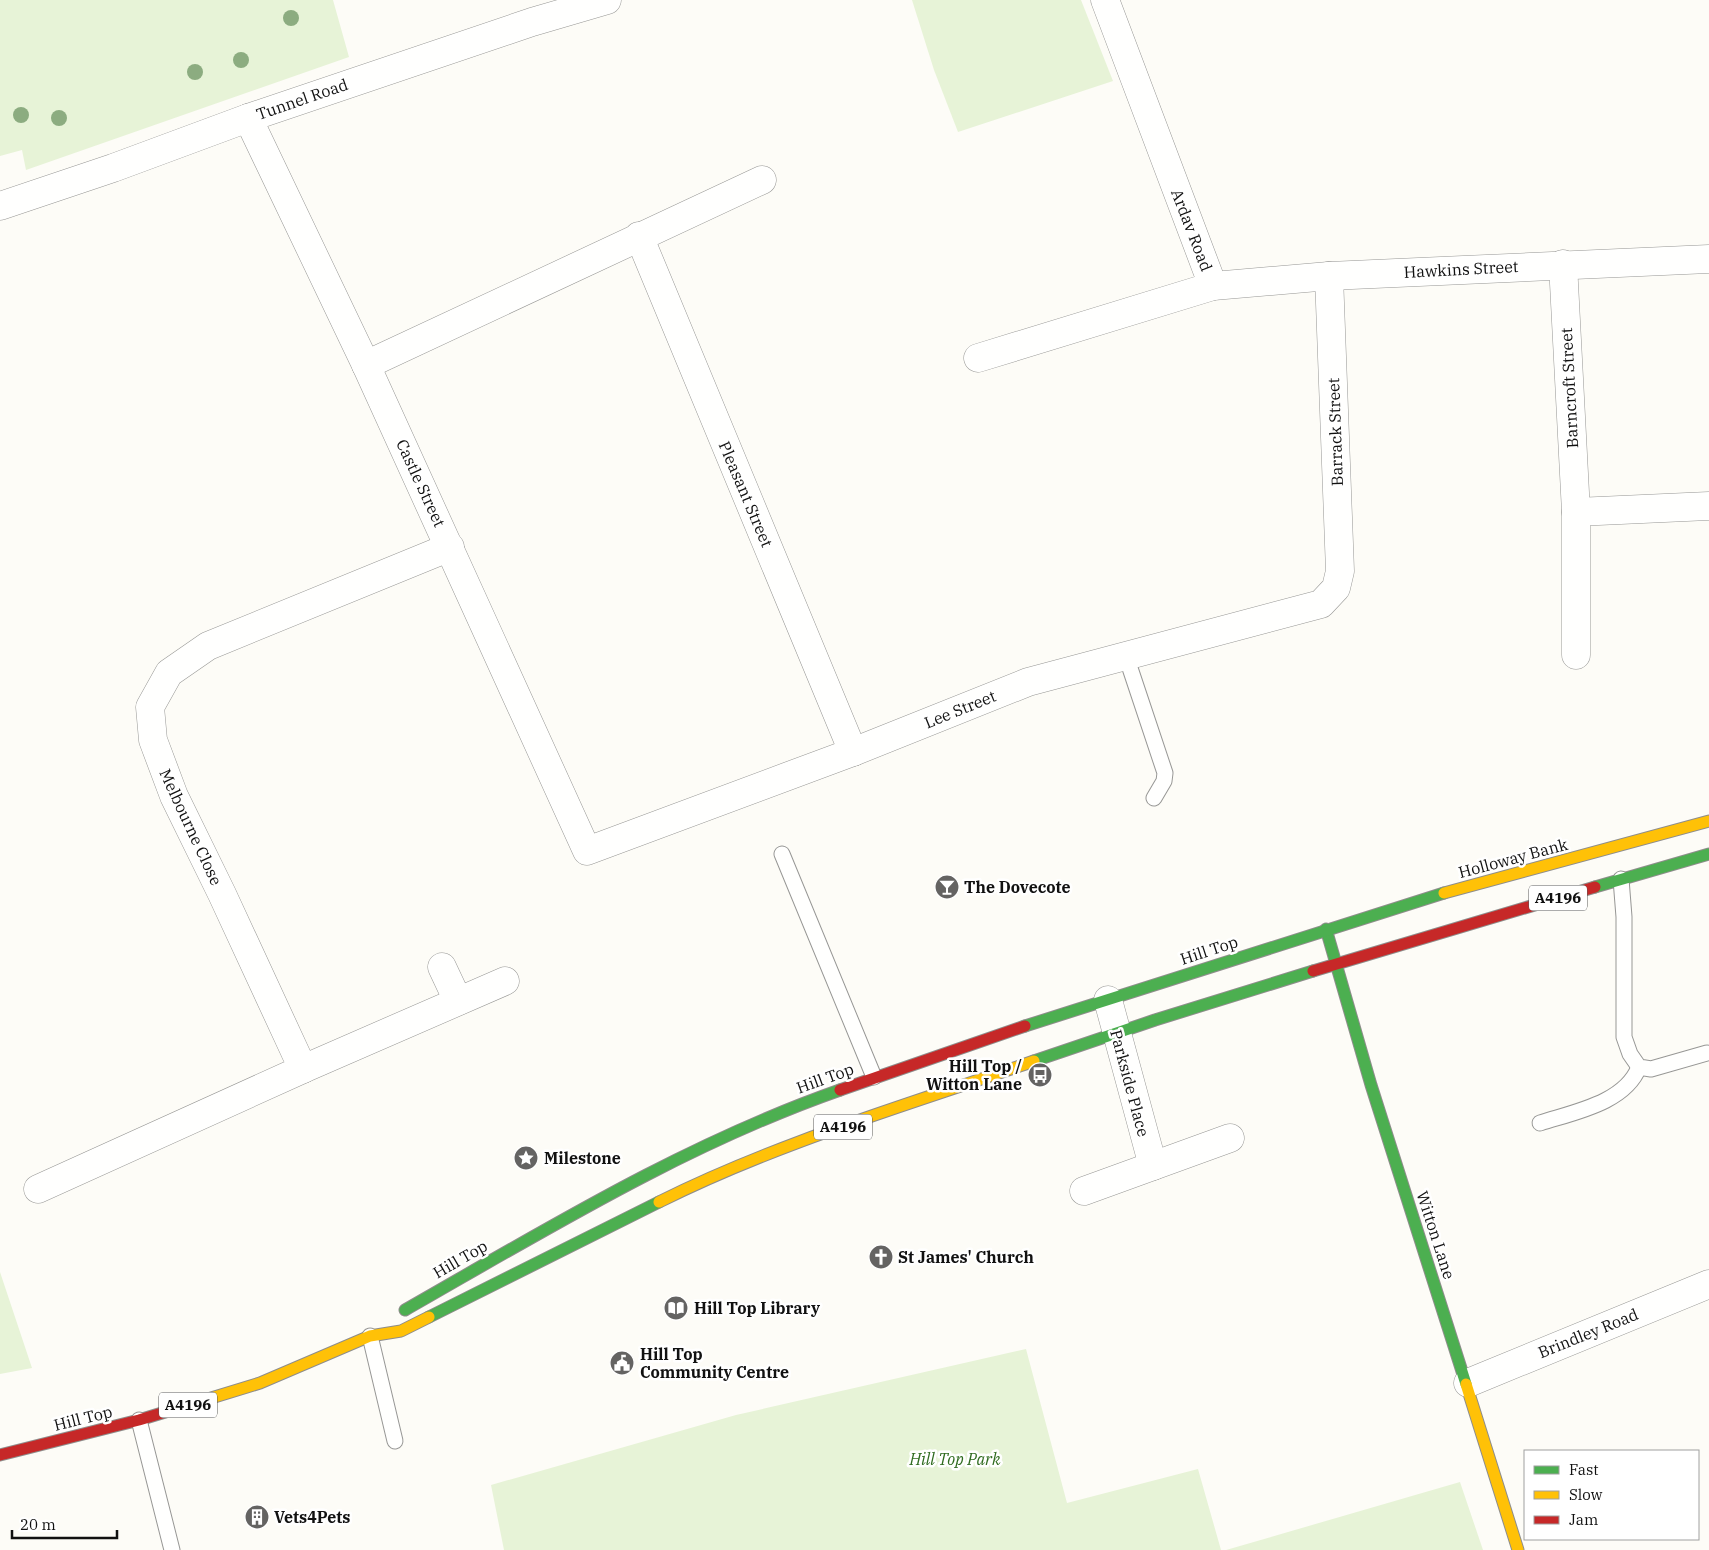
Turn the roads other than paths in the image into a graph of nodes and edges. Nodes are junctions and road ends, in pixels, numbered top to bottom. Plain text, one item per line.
1 (607, 0) edge
2 (1105, 0) edge
3 (248, 118) junction
4 (762, 180) dead end
5 (0, 206) edge
6 (639, 236) junction
7 (1709, 259) edge
8 (1563, 264) junction
9 (1329, 276) junction
10 (1214, 286) junction
11 (978, 358) dead end
12 (366, 364) junction
13 (1709, 506) edge
14 (1576, 512) junction
15 (450, 547) junction
16 (1336, 588) joint
17 (1576, 655) dead end
18 (1126, 656) junction
19 (853, 752) junction
20 (1154, 798) dead end
21 (1709, 821) edge
22 (587, 851) joint
23 (782, 854) dead end
24 (1709, 854) edge
25 (1621, 880) junction
26 (1326, 929) junction
27 (1336, 966) junction
28 (442, 967) dead end
29 (505, 981) dead end
30 (1108, 1000) junction
31 (458, 1001) junction
32 (1117, 1033) junction
33 (1707, 1053) dead end
34 (1639, 1067) junction
35 (303, 1069) junction
36 (874, 1077) junction
37 (1540, 1123) dead end
38 (1230, 1138) dead end
39 (1153, 1166) junction
40 (38, 1188) dead end
41 (1084, 1192) dead end
42 (1709, 1284) edge
43 (370, 1336) junction
44 (1468, 1383) junction
45 (139, 1420) junction
46 (395, 1441) dead end
47 (0, 1455) edge
48 (172, 1550) edge
49 (1518, 1550) edge

1 - 3 street, Tunnel Road
2 - 10 street, Ardav Road
3 - 5 street, Tunnel Road
3 - 12 street, Castle Street
4 - 6 street
6 - 12 street
6 - 19 street, Pleasant Street
7 - 8 street, Hawkins Street
8 - 9 street, Hawkins Street
8 - 14 street, Barncroft Street
9 - 10 street, Hawkins Street
9 - 16 street, Barrack Street
10 - 11 street, Ardav Road
12 - 15 street, Castle Street
13 - 14 street
14 - 17 street, Barncroft Street
15 - 22 street, Castle Street
15 - 35 street, Melbourne Close
16 - 18 street, Lee Street
18 - 19 street, Lee Street
18 - 20 lane
19 - 22 street, Lee Street
21 - 26 main road, Holloway Bank / A4196
23 - 36 lane
24 - 25 main road, A4196
25 - 27 main road, A4196
25 - 34 lane
26 - 27 main road, Witton Lane
26 - 30 main road, Hill Top / A4196
27 - 32 main road, Hill Top / A4196
27 - 44 main road, Witton Lane
28 - 31 street
29 - 31 street
30 - 32 street, Parkside Place
30 - 36 main road, Hill Top / A4196
31 - 35 street
32 - 39 street, Parkside Place
32 - 43 main road, Hill Top / A4196
33 - 34 lane
34 - 37 lane
35 - 40 street
36 - 43 main road, Hill Top / A4196
38 - 39 street
39 - 41 street
42 - 44 street, Brindley Road
43 - 45 main road, Hill Top / A4196
43 - 46 lane
44 - 49 main road, Witton Lane
45 - 47 main road, Hill Top / A4196
45 - 48 lane

